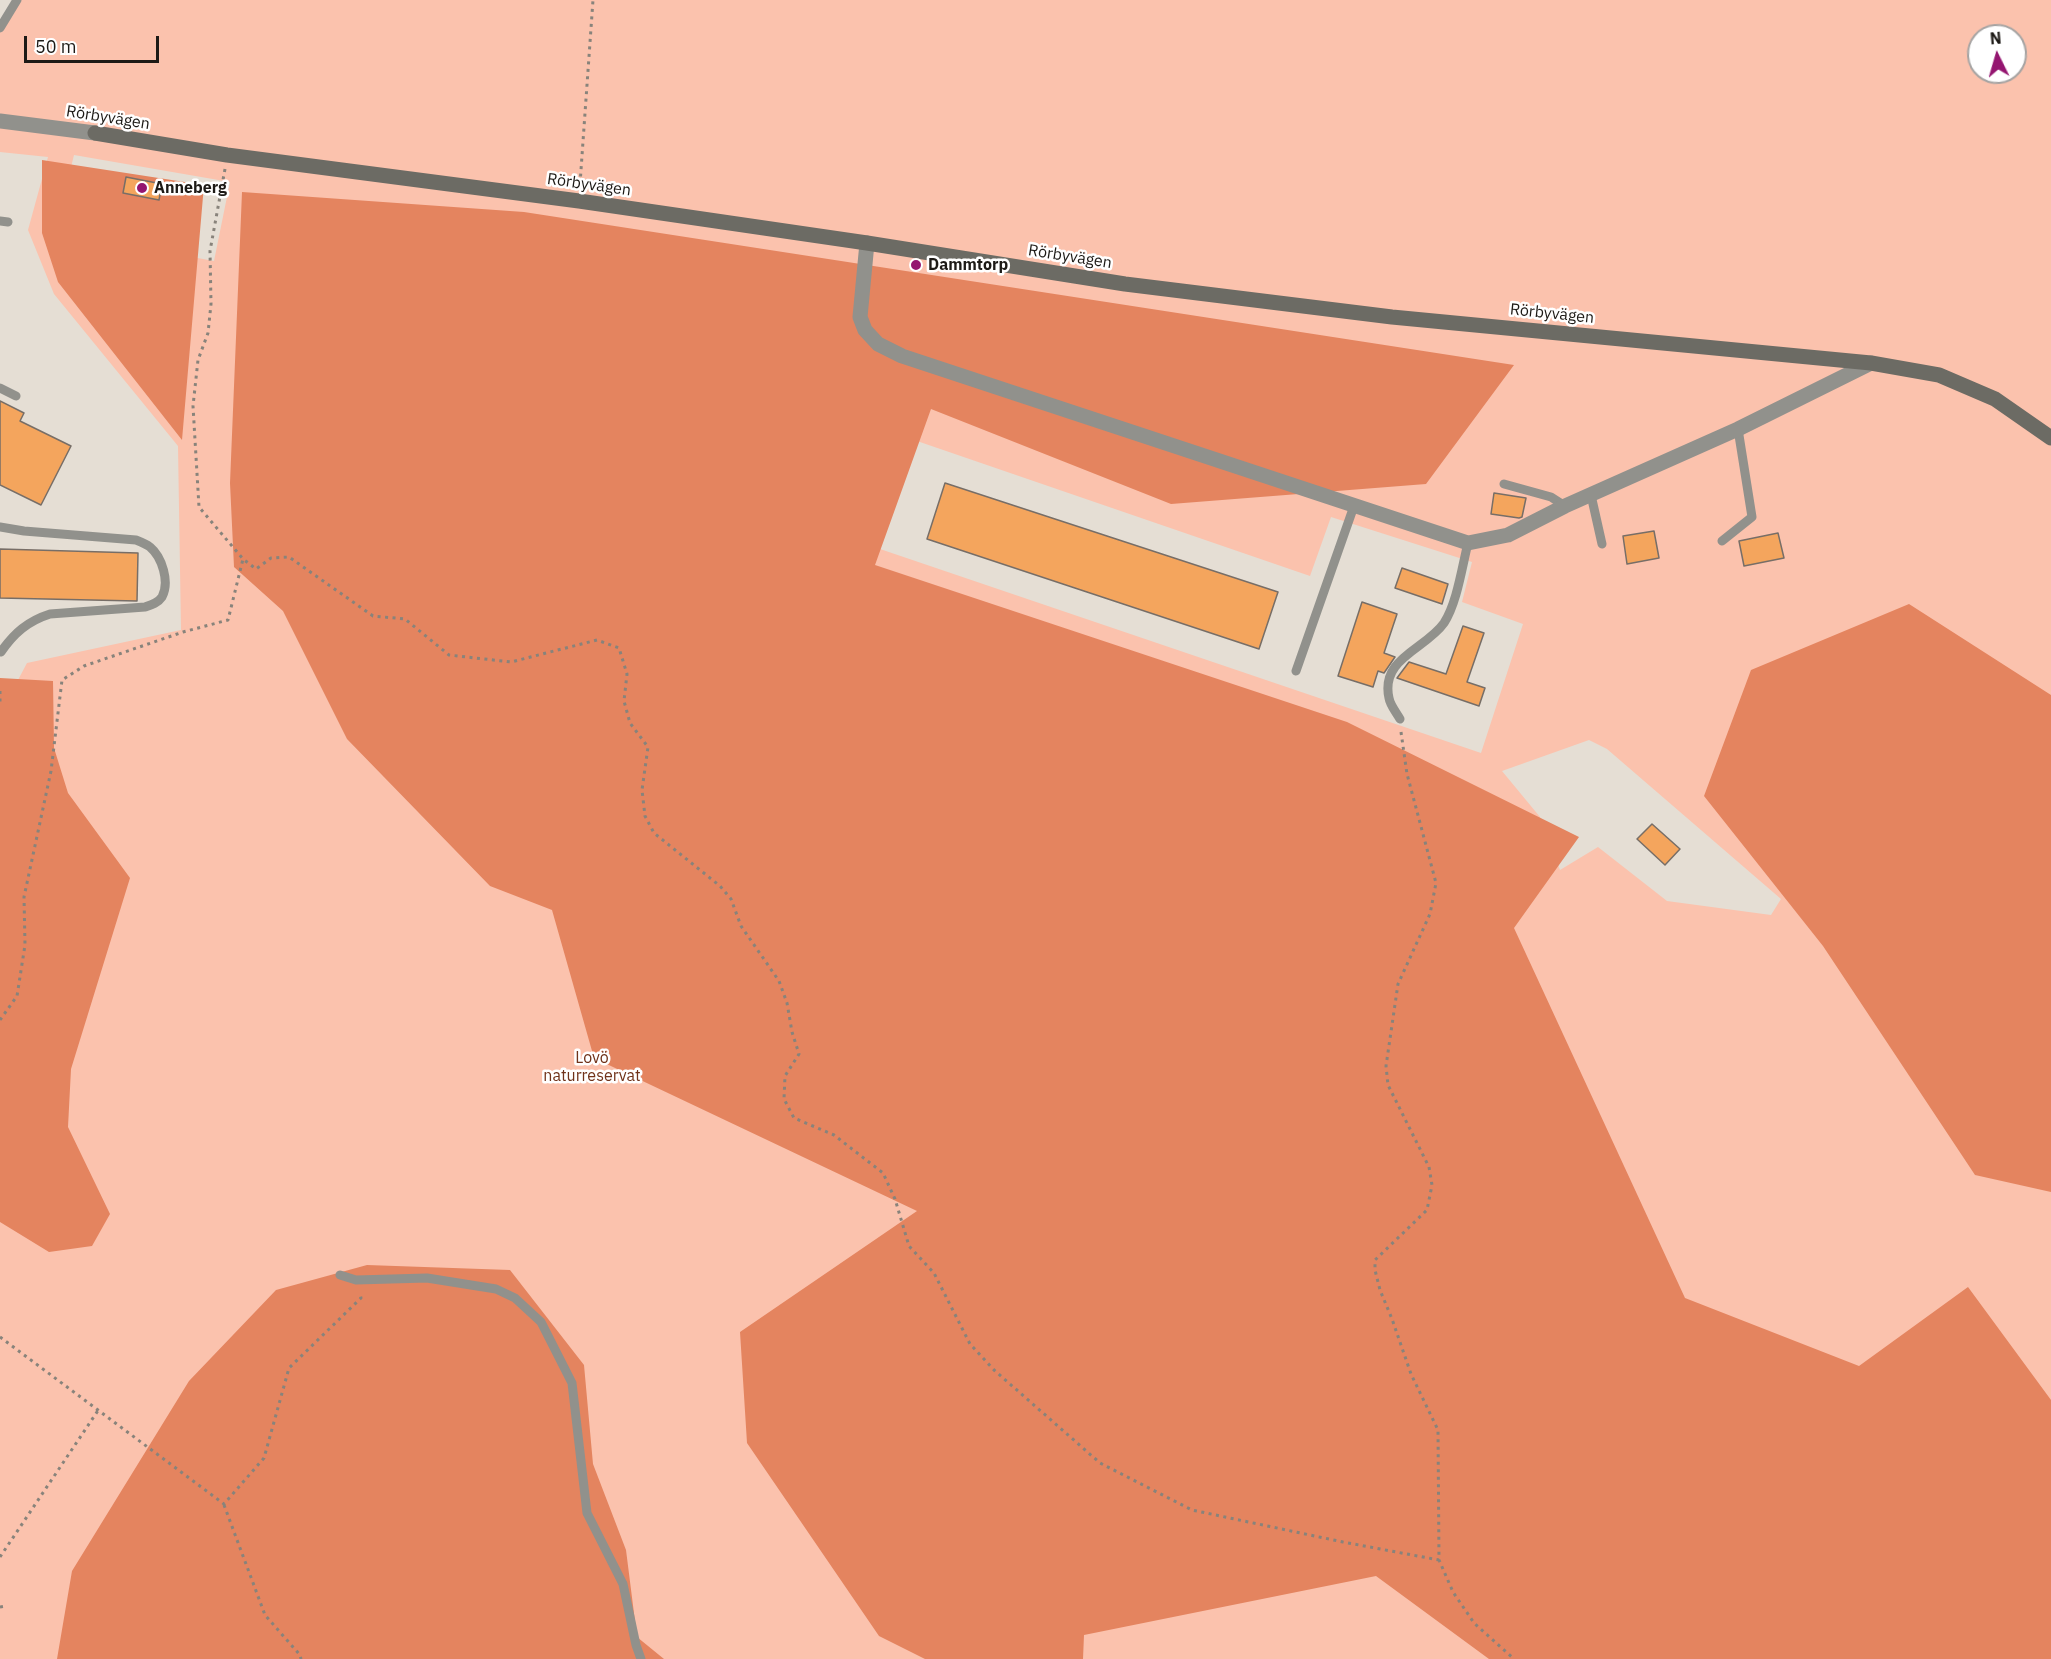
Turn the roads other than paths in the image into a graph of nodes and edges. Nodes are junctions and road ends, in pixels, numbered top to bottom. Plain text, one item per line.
1 (17, 0) edge
2 (0, 28) edge
3 (0, 121) edge
4 (867, 243) junction
5 (1871, 363) junction
6 (0, 388) edge
7 (16, 396) dead end
8 (1738, 429) junction
9 (2051, 438) edge
10 (1504, 484) dead end
11 (1591, 495) junction
12 (1354, 506) junction
13 (1565, 506) junction
14 (0, 527) edge
15 (1722, 541) dead end
16 (1468, 543) junction
17 (1602, 544) dead end
18 (1, 652) edge
19 (1296, 670) dead end
20 (1400, 719) road end
21 (340, 1275) dead end
22 (641, 1659) edge

1 - 2 lane
3 - 4 street, Rörbyvägen
4 - 5 street, Rörbyvägen
4 - 12 street
5 - 8 street
5 - 9 street, Rörbyvägen
6 - 7 lane
8 - 11 street
8 - 15 lane
10 - 13 lane
11 - 13 street
11 - 17 lane
12 - 16 street
12 - 19 lane
13 - 16 street
14 - 18 lane
16 - 20 lane
21 - 22 lane

